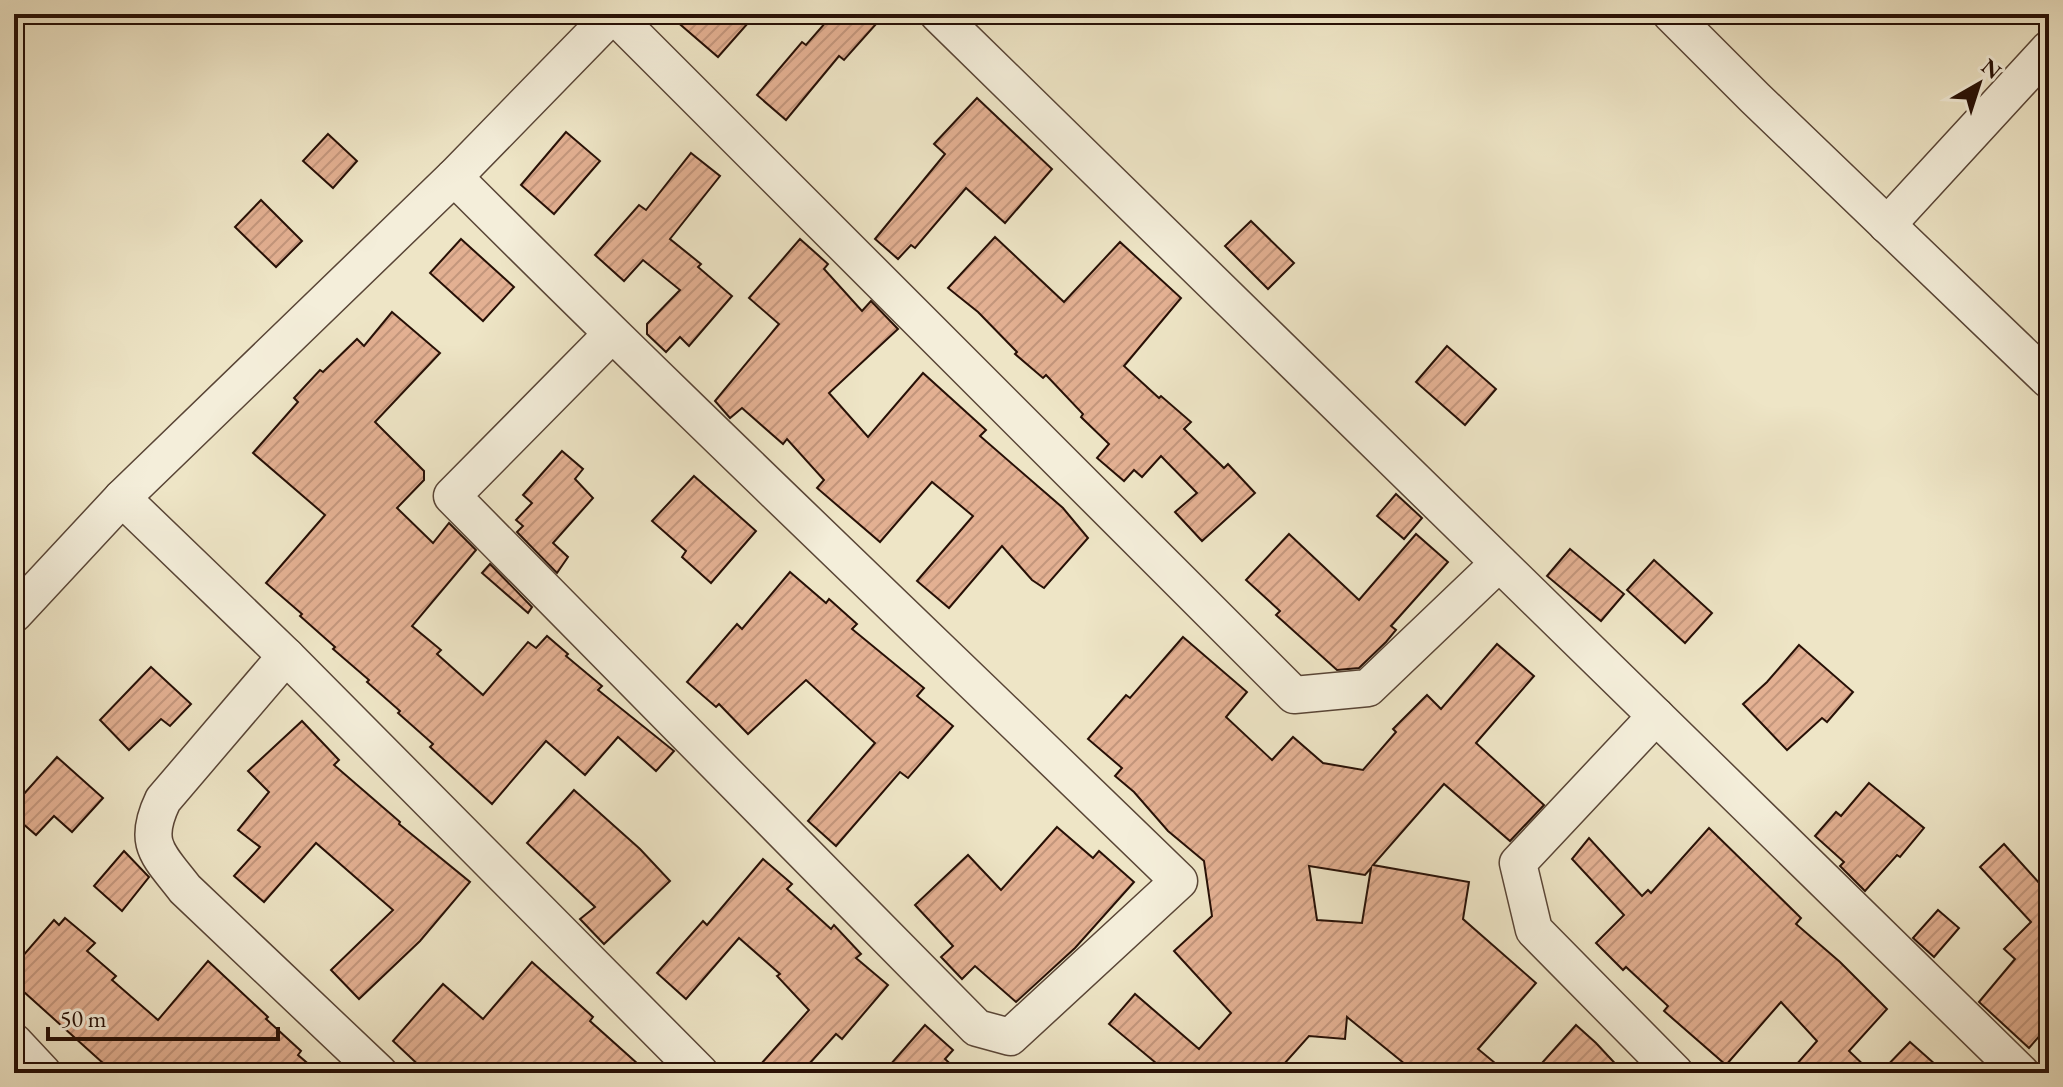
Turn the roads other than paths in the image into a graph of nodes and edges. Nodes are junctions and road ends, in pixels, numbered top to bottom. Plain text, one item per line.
1 (938, 14) edge
2 (1682, 18) edge
3 (2049, 49) edge
4 (454, 177) junction
5 (1887, 225) junction
6 (611, 335) junction
7 (2049, 380) edge
8 (122, 498) junction
9 (1499, 563) junction
10 (14, 614) edge
11 (286, 656) junction
12 (1656, 716) junction
13 (14, 1042) edge
14 (43, 1073) edge
15 (379, 1073) edge
16 (700, 1073) edge
17 (1675, 1073) edge
18 (2021, 1073) edge

1 - 9 street
2 - 5 street
3 - 5 street
4 - 6 street
4 - 8 street
4 - 9 street
5 - 7 street
6 - 6 street
8 - 10 street
8 - 11 street
9 - 12 street
11 - 15 street
11 - 16 street
12 - 17 street
12 - 18 street
13 - 14 street

